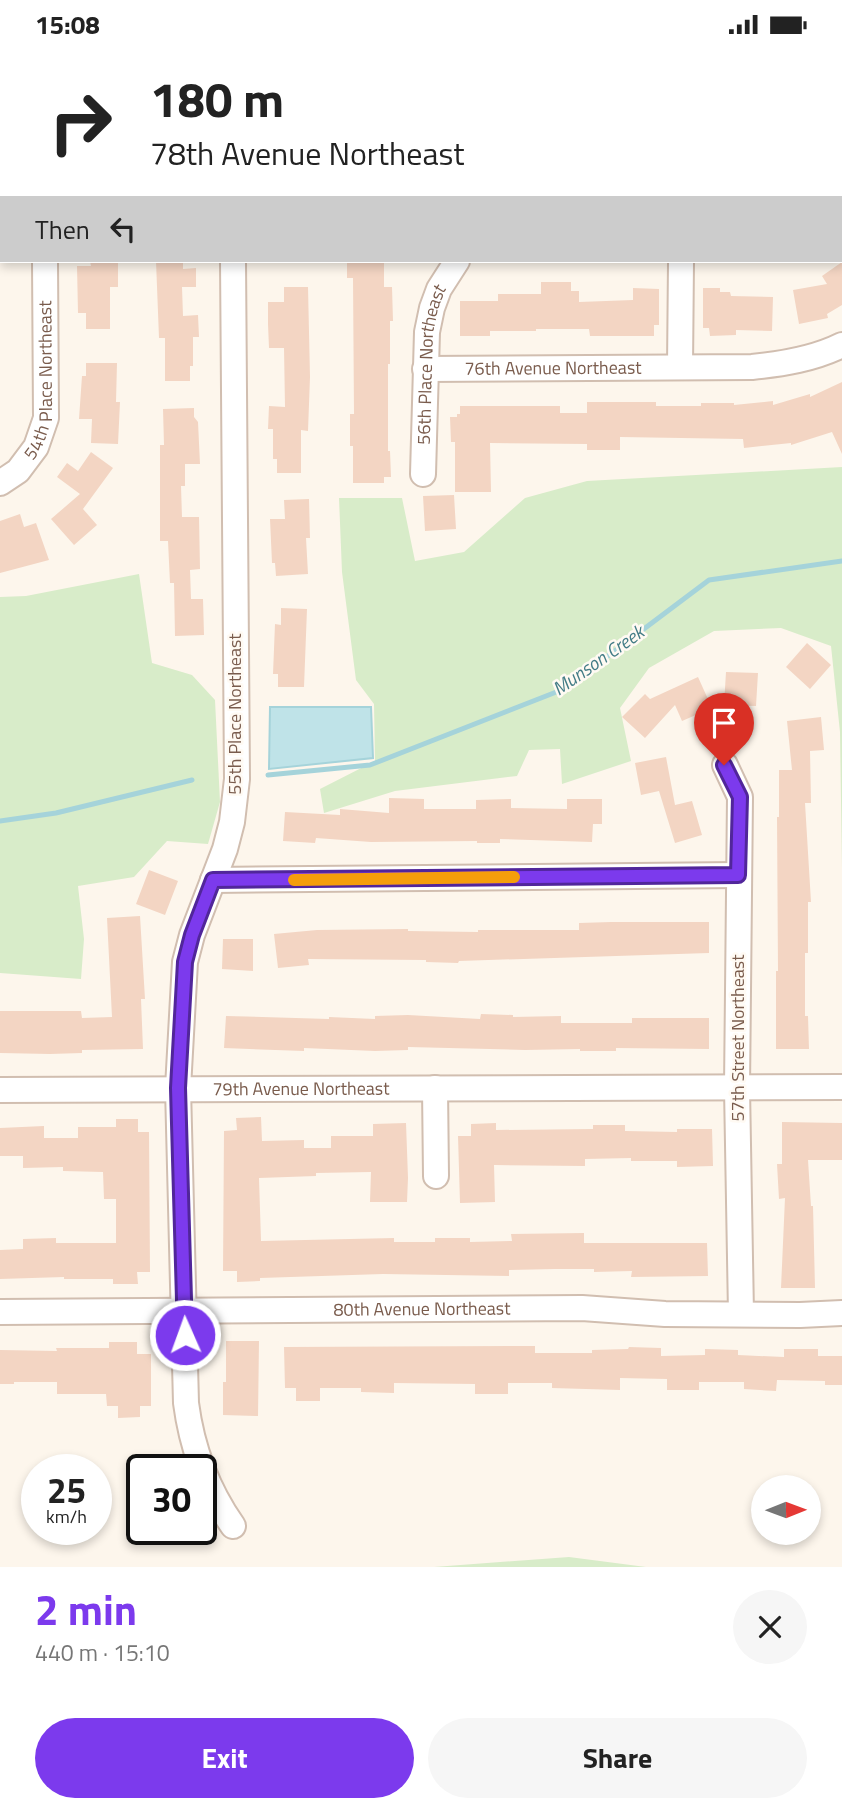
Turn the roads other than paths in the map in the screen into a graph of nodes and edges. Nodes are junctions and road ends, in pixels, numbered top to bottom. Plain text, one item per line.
1 (45, 263) edge
2 (233, 263) edge
3 (456, 263) edge
4 (681, 263) edge
5 (842, 345) edge
6 (680, 367) junction
7 (425, 369) junction
8 (423, 474) dead end
9 (0, 483) edge
10 (724, 765) dead end
11 (738, 875) junction
12 (213, 880) junction
13 (842, 1087) edge
14 (178, 1088) junction
15 (435, 1088) junction
16 (737, 1088) junction
17 (0, 1090) edge
18 (436, 1176) dead end
19 (0, 1312) edge
20 (184, 1312) junction
21 (842, 1313) edge
22 (741, 1314) junction
23 (233, 1526) dead end

1 - 9 street, 54th Place Northeast
2 - 12 street, 55th Place Northeast
3 - 7 street, 56th Place Northeast
4 - 6 street
5 - 6 street, 76th Avenue Northeast
6 - 7 street, 76th Avenue Northeast
7 - 8 street, 56th Place Northeast
10 - 11 street, 57th Street Northeast
11 - 12 street
11 - 16 street, 57th Street Northeast
12 - 14 street, 55th Place Northeast
13 - 16 street, 79th Avenue Northeast
14 - 15 street, 79th Avenue Northeast
14 - 17 street, 79th Avenue Northeast
14 - 20 street, 55th Place Northeast
15 - 16 street, 79th Avenue Northeast
15 - 18 street
16 - 22 street, 57th Street Northeast
19 - 20 street, 80th Avenue Northeast
20 - 22 street, 80th Avenue Northeast
20 - 23 street, 55th Place Northeast
21 - 22 street, 80th Avenue Northeast

